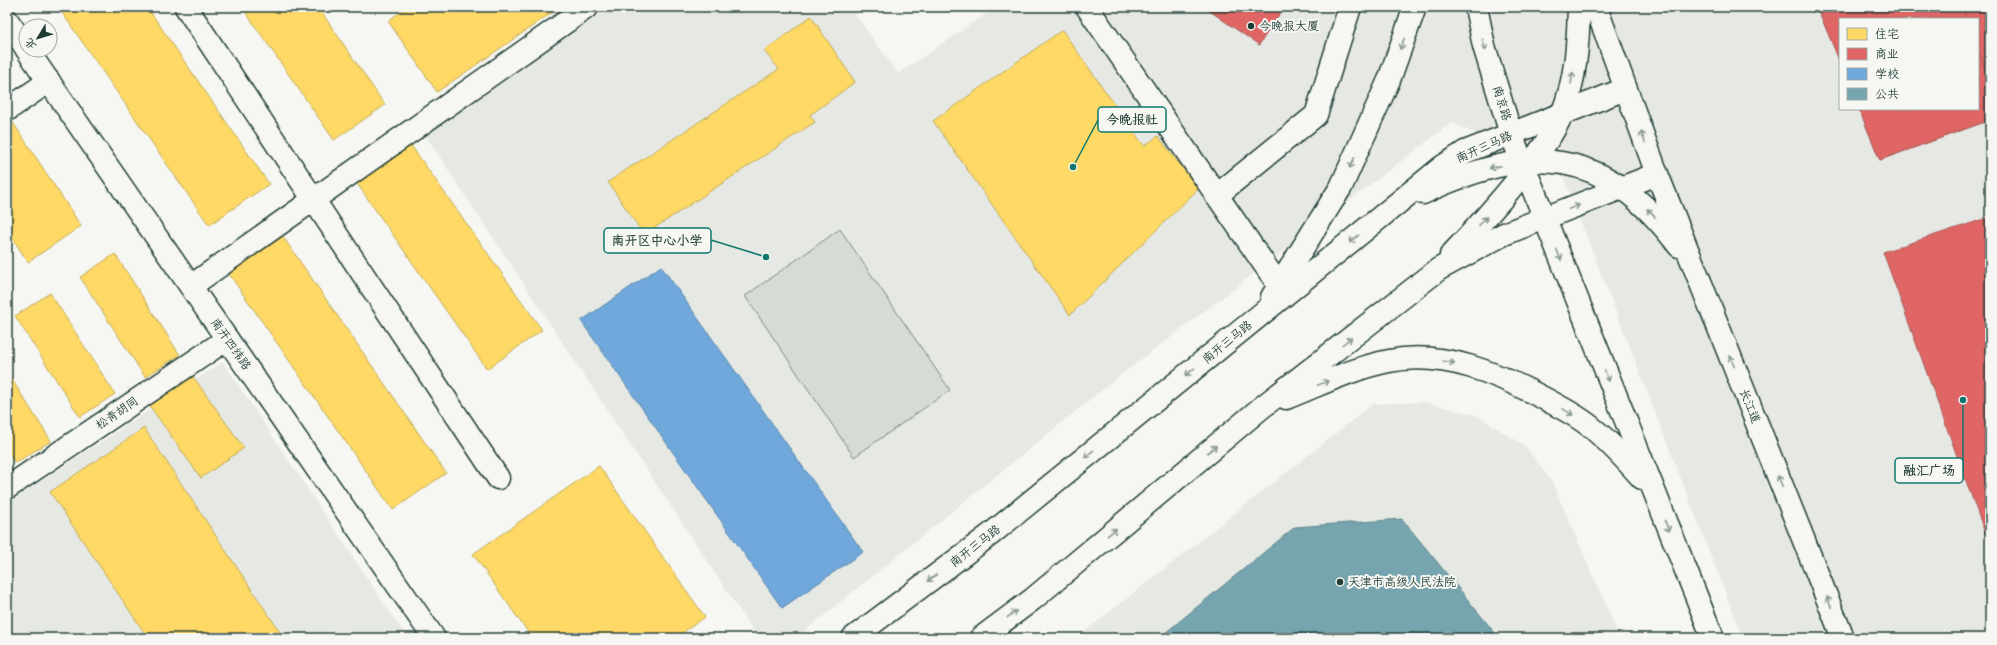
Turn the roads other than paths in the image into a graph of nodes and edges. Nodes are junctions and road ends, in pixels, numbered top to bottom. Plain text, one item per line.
1 (186, 7) edge
2 (587, 7) edge
3 (1087, 7) edge
4 (1350, 7) edge
5 (1415, 7) edge
6 (1476, 7) edge
7 (1580, 7) edge
8 (1596, 7) edge
9 (7, 20) edge
10 (18, 36) edge
11 (33, 58) edge
12 (49, 82) junction
13 (1625, 89) junction
14 (7, 110) edge
15 (1562, 114) junction
16 (1511, 134) junction
17 (1527, 164) junction
18 (1657, 174) junction
19 (1622, 188) junction
20 (1216, 196) junction
21 (314, 199) junction
22 (1384, 215) junction
23 (1544, 219) junction
24 (1699, 278) junction
25 (1426, 279) junction
26 (191, 286) junction
27 (1280, 288) junction
28 (1253, 321) junction
29 (227, 339) junction
30 (1261, 408) junction
31 (498, 478) dead end
32 (7, 488) edge
33 (1652, 489) junction
34 (433, 638) edge
35 (853, 638) edge
36 (981, 638) edge
37 (1713, 638) edge
38 (1843, 638) edge

1 - 21 main road
2 - 21 main road
3 - 20 main road
4 - 20 main road
5 -> 27 main road
6 -> 16 main road, 南京路
15 -> 7 main road
8 - 13 main road
9 - 10 main road, 南开四纬路
11 - 12 main road, 南开四纬路
12 - 14 main road
12 - 26 main road, 南开四纬路
13 - 15 main road, 南开三马路
18 -> 13 main road
15 - 16 main road, 南开三马路
15 - 17 main road
16 - 17 main road, 南京路
16 - 22 main road, 南开三马路
17 - 19 main road
17 -> 22 main road
17 - 23 main road, 南京路
25 -> 17 main road
18 - 19 main road
18 - 24 main road, 长江道
23 -> 19 main road
24 -> 19 main road
20 - 27 main road
21 - 26 main road
21 - 31 main road
22 -> 28 main road, 南开三马路
23 - 25 main road
23 -> 33 main road
38 -> 24 main road, 长江道
30 -> 25 main road
26 - 29 main road, 南开四纬路
27 - 28 main road
28 -> 35 main road, 南开三马路
29 - 32 main road, 松青胡同
29 - 34 main road, 南开四纬路
30 -> 33 main road
36 -> 30 main road
33 -> 37 main road

